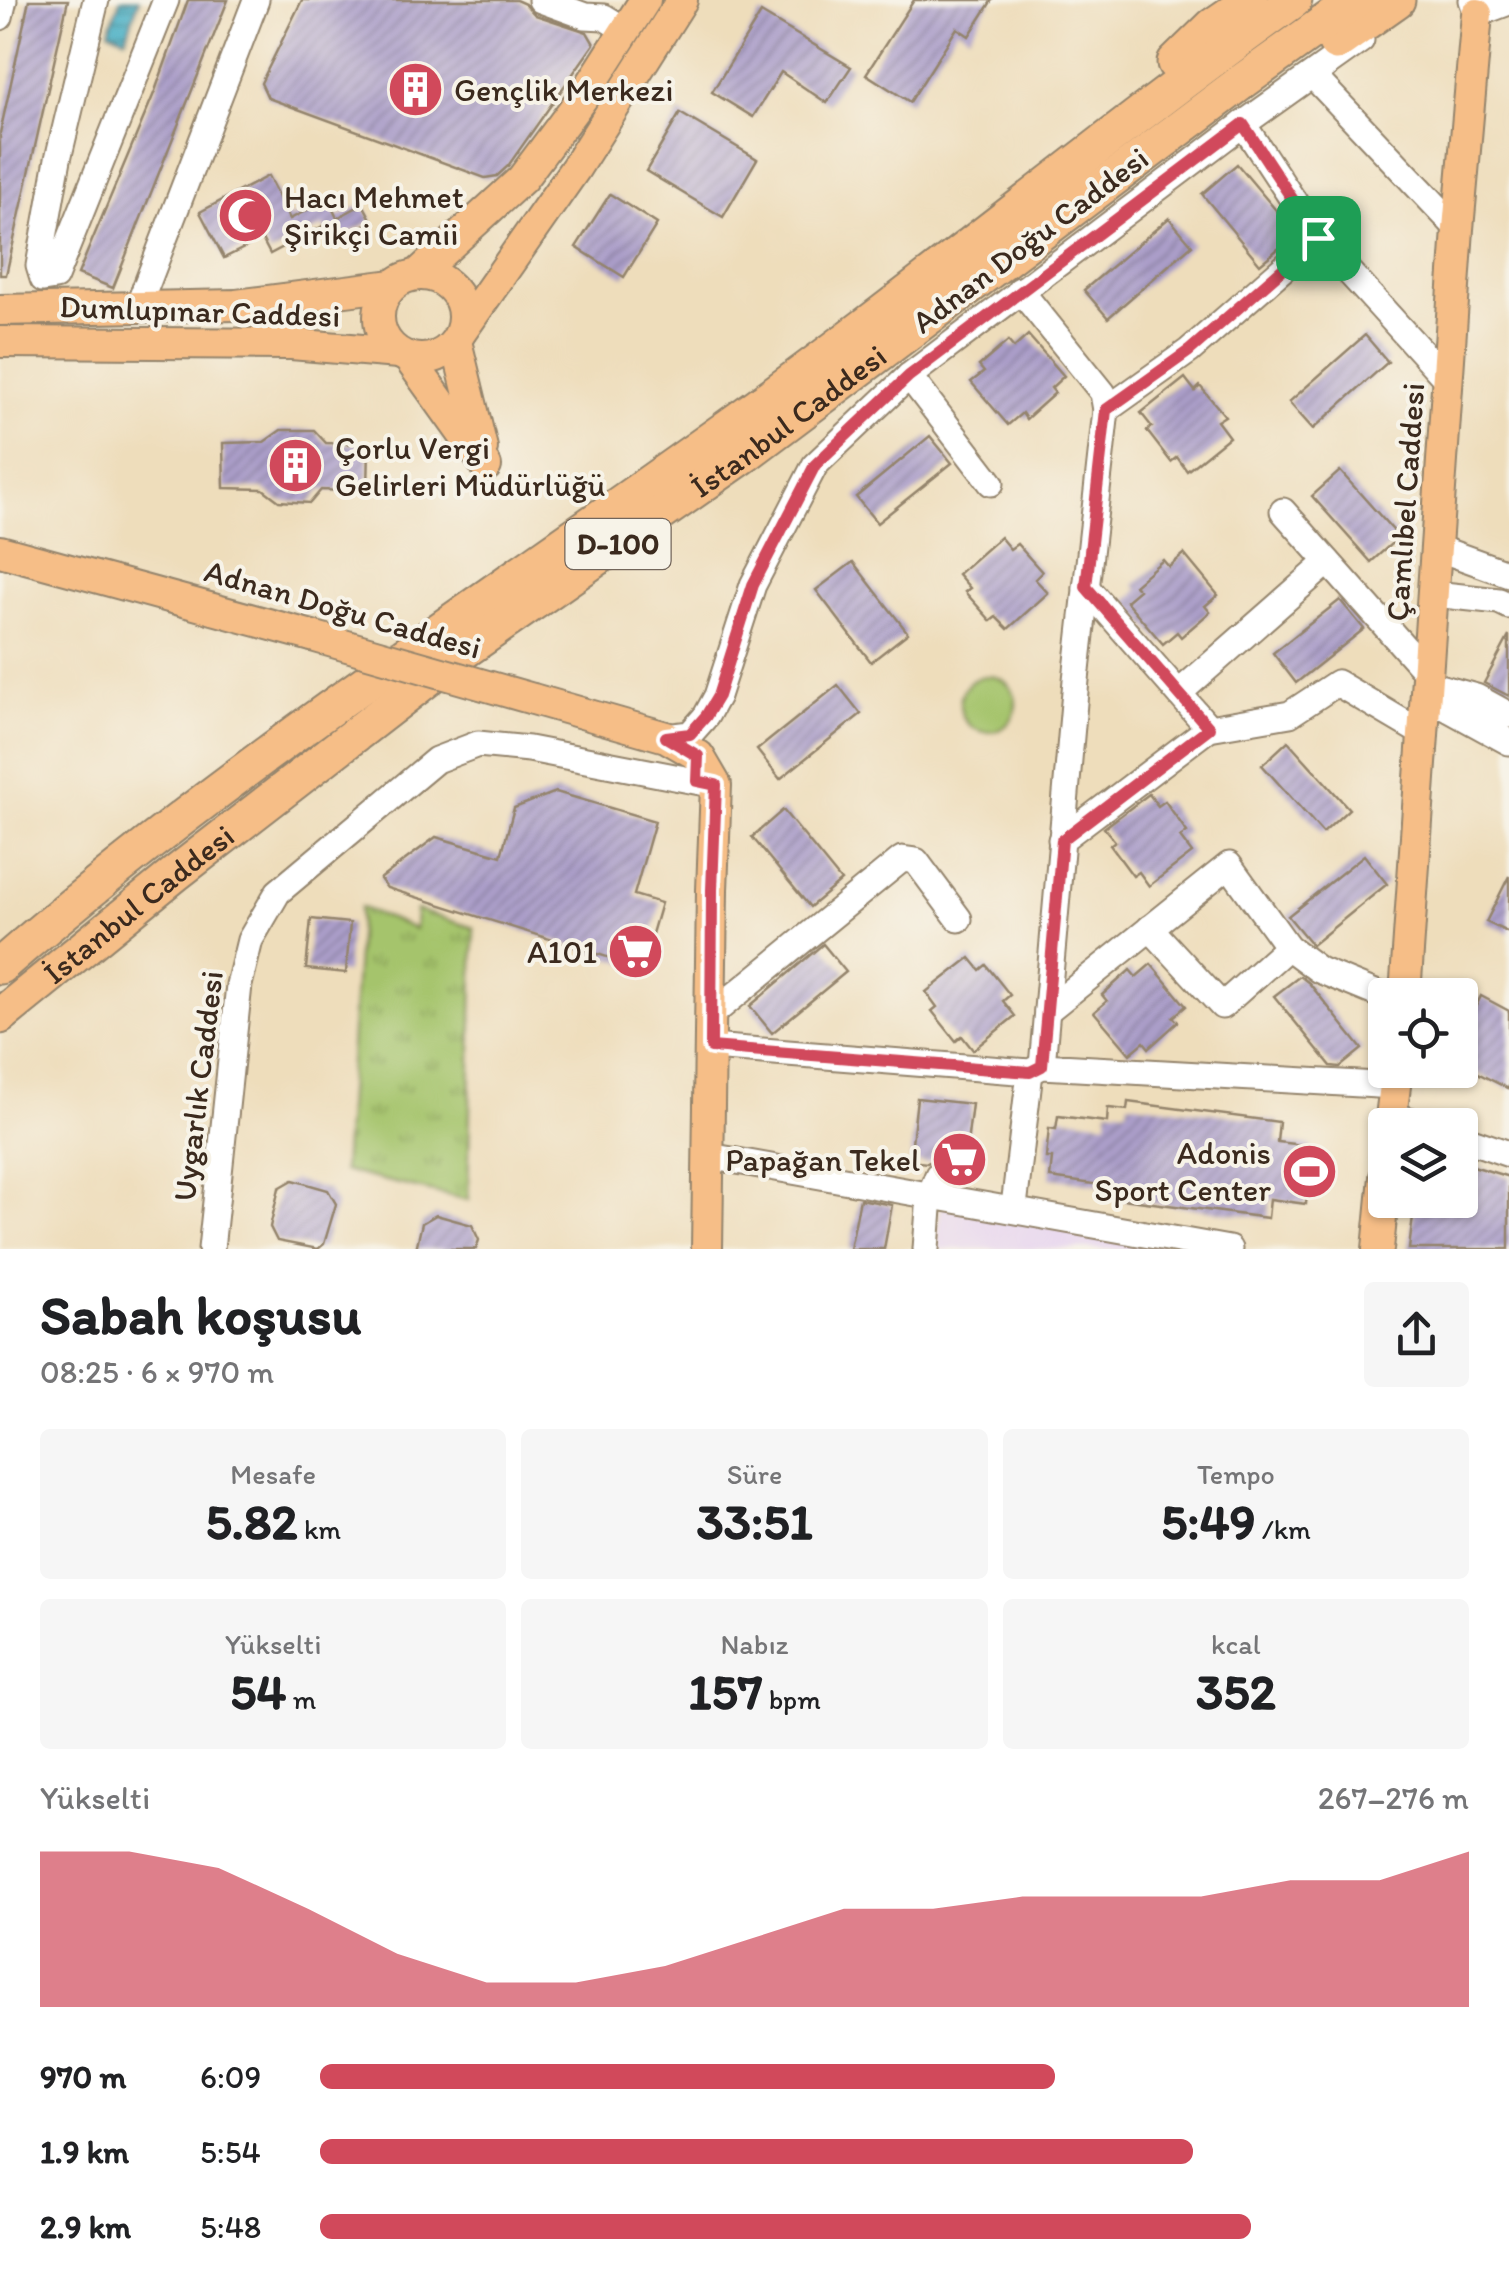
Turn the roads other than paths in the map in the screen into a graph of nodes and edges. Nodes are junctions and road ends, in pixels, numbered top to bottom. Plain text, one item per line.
1 (4, 0) edge
2 (96, 0) edge
3 (166, 0) edge
4 (256, 0) edge
5 (541, 0) edge
6 (644, 0) edge
7 (682, 0) edge
8 (1251, 0) edge
9 (1294, 0) edge
10 (1356, 0) edge
11 (1397, 0) edge
12 (1414, 0) edge
13 (1509, 2) edge
14 (1474, 7) edge
15 (0, 17) edge
16 (626, 30) junction
17 (1313, 76) junction
18 (1243, 124) junction
19 (1133, 142) junction
20 (1458, 230) junction
21 (1318, 238) junction
22 (406, 280) junction
23 (1020, 290) junction
24 (138, 307) junction
25 (0, 310) edge
26 (458, 336) junction
27 (0, 342) edge
28 (403, 355) junction
29 (909, 376) junction
30 (1448, 381) junction
31 (1106, 410) junction
32 (991, 483) dead end
33 (1283, 511) dead end
34 (1437, 548) junction
35 (0, 551) edge
36 (1328, 562) junction
37 (1509, 574) edge
38 (1086, 587) junction
39 (1434, 594) junction
40 (1509, 606) edge
41 (1428, 686) junction
42 (1180, 692) junction
43 (1509, 715) edge
44 (1209, 728) junction
45 (1424, 735) junction
46 (666, 737) junction
47 (1509, 742) edge
48 (704, 774) junction
49 (1062, 840) junction
50 (959, 918) dead end
51 (1150, 928) junction
52 (1288, 947) junction
53 (0, 966) edge
54 (1406, 978) edge
55 (1368, 990) edge
56 (1047, 1012) junction
57 (712, 1014) junction
58 (0, 1016) edge
59 (711, 1047) junction
60 (1036, 1069) junction
61 (1393, 1099) edge
62 (1478, 1144) edge
63 (1509, 1154) edge
64 (709, 1156) junction
65 (934, 1185) junction
66 (1016, 1198) dead end
67 (1381, 1218) edge
68 (211, 1249) edge
69 (688, 1249) edge
70 (707, 1249) edge
71 (926, 1249) edge
72 (1229, 1249) edge
73 (1378, 1249) edge

1 - 15 street
2 - 3 street
4 - 24 street
5 - 16 street
6 - 16 main road
7 - 26 main road
8 - 19 highway
9 - 19 highway, İstanbul Caddesi
10 - 19 highway, İstanbul Caddesi / D-100
11 - 19 highway
12 - 17 street, Adnan Doğu Caddesi
13 - 14 street
14 - 20 main road, Çamlıbel Caddesi
16 - 22 main road
17 - 18 street, Adnan Doğu Caddesi
17 - 20 street
18 - 21 street
18 - 23 street, Adnan Doğu Caddesi
19 - 53 highway, İstanbul Caddesi
19 - 58 highway, İstanbul Caddesi / D-100
20 - 30 main road, Çamlıbel Caddesi
21 - 30 street
21 - 31 street
22 - 24 main road, Dumlupınar Caddesi
22 - 26 main road
22 - 28 main road
23 - 29 street, Adnan Doğu Caddesi
23 - 31 street
24 - 25 main road, Dumlupınar Caddesi
26 - 28 main road
26 - 28 main road
27 - 28 main road, Dumlupınar Caddesi
29 - 32 street
29 - 46 street, Adnan Doğu Caddesi
30 - 34 main road, Çamlıbel Caddesi
31 - 38 street
33 - 36 street
34 - 37 street
34 - 39 main road, Çamlıbel Caddesi
35 - 46 main road, Adnan Doğu Caddesi, bridge
36 - 41 street
36 - 42 street
38 - 42 street
38 - 49 street
39 - 40 street
39 - 41 main road, Çamlıbel Caddesi
41 - 43 street
41 - 45 main road, Çamlıbel Caddesi
41 - 47 street
42 - 44 street
44 - 45 street
44 - 49 street
45 - 54 main road, Çamlıbel Caddesi
46 - 48 main road, Adnan Doğu Caddesi
48 - 57 main road
48 - 68 street, Uygarlık Caddesi
48 - 69 main road
49 - 56 street
50 - 57 street
51 - 52 street
51 - 52 street
51 - 56 street
52 - 55 street
56 - 60 street
57 - 59 main road
59 - 60 street
59 - 64 main road
60 - 61 street
60 - 66 street
62 - 63 street
64 - 65 street
64 - 70 main road
65 - 71 street
65 - 72 street
67 - 73 main road

